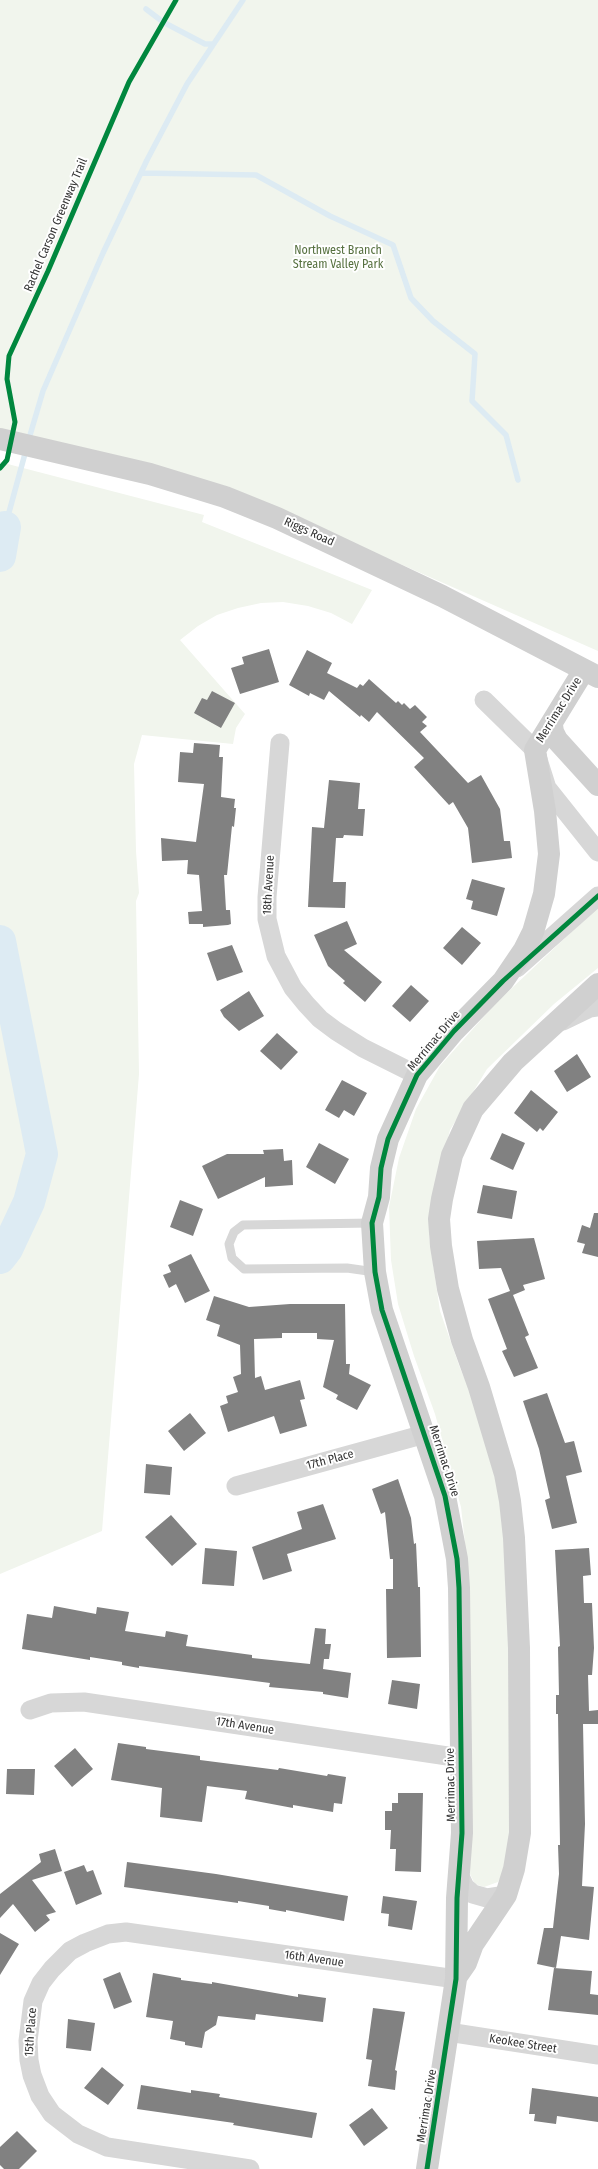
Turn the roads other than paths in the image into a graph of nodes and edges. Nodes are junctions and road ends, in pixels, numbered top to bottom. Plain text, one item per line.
1 (4, 440) edge
2 (591, 674) edge
3 (484, 700) dead end
4 (552, 725) junction
5 (280, 743) dead end
6 (535, 750) junction
7 (598, 785) edge
8 (598, 852) edge
9 (598, 896) edge
10 (503, 980) junction
11 (598, 984) edge
12 (598, 1007) edge
13 (553, 1026) junction
14 (417, 1075) junction
15 (372, 1223) junction
16 (375, 1272) junction
17 (425, 1434) junction
18 (236, 1486) dead end
19 (30, 1710) dead end
20 (461, 1758) junction
21 (459, 1874) junction
22 (506, 1894) junction
23 (173, 1939) joint
24 (456, 1979) junction
25 (448, 2032) junction
26 (598, 2055) edge
27 (250, 2169) edge
28 (427, 2169) edge

1 - 2 street, Riggs Road
2 - 4 street, Merrimac Drive
3 - 6 street
4 - 6 street, Merrimac Drive
4 - 7 street
5 - 14 street, 18th Avenue
6 - 8 street
6 - 10 street
9 - 10 street, Merrimac Drive
10 - 14 street, Merrimac Drive
11 - 13 street, Merrimac Drive
12 - 13 street
13 - 22 street, Merrimac Drive
14 - 15 street, Merrimac Drive
15 - 16 street, Merrimac Drive
15 - 16 lane
16 - 17 street, Merrimac Drive
17 - 18 street, 17th Place
17 - 20 street, Merrimac Drive
19 - 20 street, 17th Avenue
20 - 21 street, Merrimac Drive
21 - 22 street
21 - 24 street, Merrimac Drive
22 - 24 street, Merrimac Drive
23 - 24 street, 16th Avenue
23 - 27 street, 15th Place
24 - 25 street, Merrimac Drive
25 - 26 street, Keokee Street
25 - 28 street, Merrimac Drive

